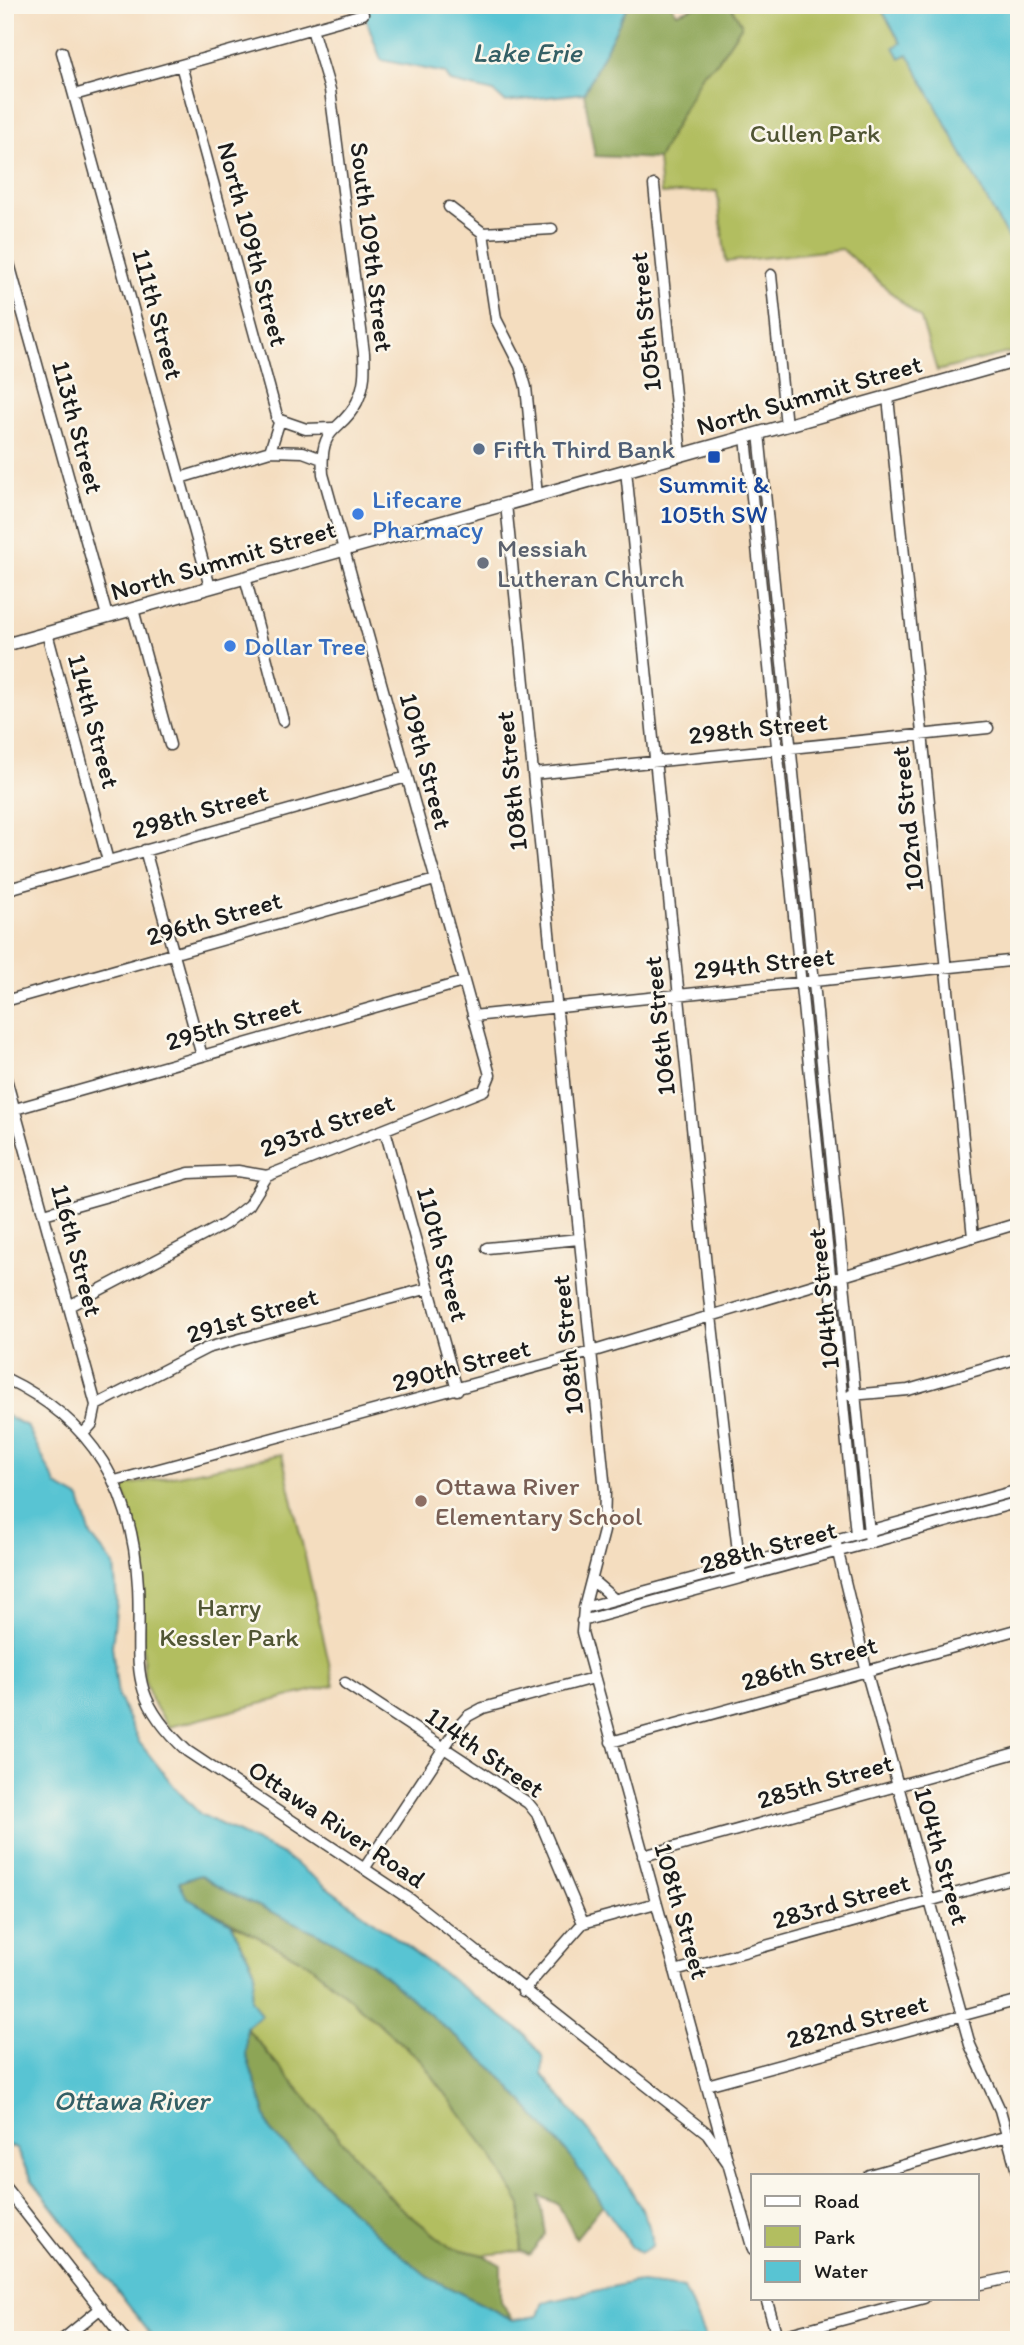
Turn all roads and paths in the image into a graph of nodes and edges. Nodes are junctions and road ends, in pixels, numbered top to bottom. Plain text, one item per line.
1 (363, 14) dead end
2 (312, 29) junction
3 (62, 52) dead end
4 (181, 65) junction
5 (74, 94) junction
6 (654, 185) dead end
7 (449, 207) dead end
8 (552, 229) dead end
9 (484, 233) junction
10 (5, 249) edge
11 (771, 275) dead end
12 (1019, 360) edge
13 (888, 397) junction
14 (278, 418) junction
15 (786, 426) junction
16 (332, 428) junction
17 (753, 435) junction
18 (270, 451) junction
19 (681, 455) junction
20 (322, 459) junction
21 (626, 470) junction
22 (180, 478) junction
23 (537, 495) junction
24 (506, 504) junction
25 (344, 550) junction
26 (245, 577) junction
27 (210, 587) junction
28 (775, 592) junction
29 (762, 594) junction
30 (134, 609) junction
31 (107, 616) junction
32 (47, 633) junction
33 (6, 640) edge
34 (283, 721) dead end
35 (988, 728) dead end
36 (922, 735) junction
37 (170, 745) dead end
38 (791, 748) junction
39 (778, 749) junction
40 (656, 761) junction
41 (533, 774) junction
42 (407, 777) junction
43 (145, 850) junction
44 (108, 861) junction
45 (803, 867) junction
46 (789, 868) junction
47 (435, 880) junction
48 (5, 890) edge
49 (174, 953) junction
50 (1019, 960) edge
51 (945, 969) junction
52 (814, 980) junction
53 (463, 982) junction
54 (801, 982) junction
55 (679, 995) junction
56 (5, 1001) edge
57 (556, 1007) junction
58 (473, 1016) junction
59 (202, 1056) junction
60 (5, 1075) edge
61 (490, 1075) joint
62 (15, 1109) junction
63 (385, 1130) junction
64 (829, 1134) junction
65 (816, 1135) junction
66 (267, 1176) junction
67 (44, 1214) junction
68 (1019, 1223) edge
69 (973, 1237) junction
70 (579, 1239) junction
71 (487, 1248) dead end
72 (844, 1276) junction
73 (831, 1280) junction
74 (429, 1288) junction
75 (69, 1306) junction
76 (711, 1316) junction
77 (591, 1352) junction
78 (1019, 1358) edge
79 (5, 1378) edge
80 (457, 1390) junction
81 (856, 1395) junction
82 (842, 1396) junction
83 (96, 1405) junction
84 (83, 1434) junction
85 (115, 1481) junction
86 (1019, 1490) edge
87 (1019, 1502) edge
88 (965, 1511) junction
89 (869, 1531) junction
90 (856, 1534) junction
91 (835, 1540) junction
92 (870, 1543) junction
93 (836, 1552) junction
94 (738, 1566) junction
95 (741, 1578) junction
96 (592, 1580) junction
97 (614, 1600) junction
98 (584, 1608) junction
99 (582, 1621) junction
100 (1019, 1629) edge
101 (867, 1670) junction
102 (593, 1678) junction
103 (345, 1683) dead end
104 (611, 1742) junction
105 (444, 1749) junction
106 (1019, 1752) edge
107 (898, 1784) junction
108 (643, 1856) junction
109 (364, 1868) junction
110 (1019, 1875) edge
111 (931, 1899) junction
112 (656, 1903) junction
113 (583, 1923) junction
114 (675, 1971) junction
115 (523, 1991) junction
116 (1019, 2000) edge
117 (963, 2016) junction
118 (707, 2085) junction
119 (707, 2128) junction
120 (1013, 2135) edge
121 (873, 2174) edge
122 (1019, 2179) edge
123 (5, 2188) edge
124 (747, 2209) edge
125 (751, 2236) edge
126 (1019, 2276) edge
127 (978, 2285) edge
128 (767, 2300) edge
129 (917, 2300) edge
130 (101, 2308) junction
131 (778, 2338) edge
132 (62, 2340) edge
133 (125, 2340) edge

1 - 2 street
2 - 4 street
2 - 16 street, South 109th Street
3 - 5 street, 111th Street
4 - 5 street
4 - 14 street, North 109th Street
5 - 22 street, 111th Street
6 - 19 street, 105th Street
7 - 9 street
8 - 9 street
9 - 23 street
10 - 31 street, 113th Street
11 - 15 street
12 - 13 main road, North Summit Street
13 - 15 main road, North Summit Street
13 - 36 street, 102nd Street
14 - 16 street
14 - 18 street, North 109th Street
15 - 17 main road, North Summit Street
16 - 20 street, South 109th Street
17 - 19 main road, North Summit Street
17 - 28 street, 104th Street
17 - 29 street, 104th Street
18 - 20 street
18 - 22 street
19 - 21 main road, North Summit Street
20 - 25 street, 109th Street
21 - 23 main road, North Summit Street
21 - 40 street, 106th Street
22 - 27 street, 111th Street
23 - 24 main road, North Summit Street
24 - 25 main road, North Summit Street
24 - 41 street, 108th Street
25 - 26 main road, North Summit Street
25 - 42 street, 109th Street
26 - 27 main road, North Summit Street
26 - 34 street
27 - 30 main road, North Summit Street
28 - 29 street
28 - 38 street, 104th Street
29 - 39 street, 104th Street
30 - 31 main road, North Summit Street
30 - 37 street
31 - 32 main road, North Summit Street
32 - 33 main road, North Summit Street
32 - 44 street, 114th Street
35 - 36 street, 298th Street
36 - 38 street, 298th Street
36 - 51 street, 102nd Street
38 - 39 street, 298th Street
38 - 45 street, 104th Street
39 - 40 street, 298th Street
39 - 46 street, 104th Street
40 - 41 street, 298th Street
40 - 55 street, 106th Street
41 - 57 street, 108th Street
42 - 43 street, 298th Street
42 - 47 street, 109th Street
43 - 44 street, 298th Street
43 - 49 street
44 - 48 street, 298th Street
45 - 46 street
45 - 52 street, 104th Street
46 - 54 street, 104th Street
47 - 49 street, 296th Street
47 - 53 street, 109th Street
49 - 56 street, 296th Street
49 - 59 street
50 - 51 street, 294th Street
51 - 52 street, 294th Street
51 - 69 street, 102nd Street
52 - 54 street, 294th Street
52 - 64 street, 104th Street
53 - 58 street, 109th Street
53 - 59 street, 295th Street
54 - 55 street, 294th Street
54 - 65 street, 104th Street
55 - 57 street, 294th Street
55 - 76 street, 106th Street
57 - 58 street, 294th Street
57 - 70 street, 108th Street
58 - 61 street, 109th Street
59 - 62 street, 295th Street
60 - 62 street, 116th Street
61 - 63 street, 293rd Street
62 - 67 street, 116th Street
63 - 66 street, 293rd Street
63 - 74 street, 110th Street
64 - 65 street
64 - 72 street, 104th Street
65 - 73 street, 104th Street
66 - 67 street, 293rd Street
66 - 75 street
67 - 75 street, 116th Street
68 - 69 street, 290th Street
69 - 72 street, 290th Street
70 - 71 street
70 - 77 street, 108th Street
72 - 73 street, 290th Street
72 - 81 street, 104th Street
73 - 76 street, 290th Street
73 - 82 street, 104th Street
74 - 80 street, 110th Street
74 - 83 street, 291st Street
75 - 83 street, 116th Street
76 - 77 street, 290th Street
76 - 94 street, 106th Street
77 - 80 street, 290th Street
77 - 96 street, 108th Street
78 - 81 street
79 - 84 street, Ottawa River Road
80 - 85 street, 290th Street
81 - 82 street
81 - 89 street, 104th Street
82 - 90 street, 104th Street
83 - 84 street
84 - 85 street, Ottawa River Road
85 - 109 street, Ottawa River Road
86 - 88 street, 288th Street
87 - 88 street, 288th Street
88 - 89 street, 288th Street
88 - 92 street, 288th Street
89 - 90 street, 288th Street
89 - 92 street, 104th Street
90 - 91 street, 288th Street
91 - 93 street, 104th Street
91 - 94 street, 288th Street
92 - 93 street, 288th Street
93 - 95 street, 288th Street
93 - 101 street, 104th Street
94 - 95 street, 106th Street
94 - 97 street, 288th Street
95 - 99 street, 288th Street
96 - 97 street
96 - 98 street, 108th Street
97 - 98 street, 288th Street
98 - 99 street, 108th Street
99 - 102 street, 108th Street
100 - 101 street, 286th Street
101 - 104 street, 286th Street
101 - 107 street, 104th Street
102 - 104 street, 108th Street
102 - 105 street
103 - 105 street, 114th Street
104 - 108 street, 108th Street
105 - 109 street
105 - 113 street, 114th Street
106 - 107 street, 285th Street
107 - 108 street, 285th Street
107 - 111 street, 104th Street
108 - 112 street, 108th Street
109 - 115 street, Ottawa River Road
110 - 111 street, 283rd Street
111 - 114 street, 283rd Street
111 - 117 street, 104th Street
112 - 113 street
112 - 114 street, 108th Street
113 - 115 street
114 - 118 street, 108th Street
115 - 119 street, Ottawa River Road
116 - 117 street, 282nd Street
117 - 118 street, 282nd Street
117 - 120 street, 104th Street
118 - 119 street, 108th Street
119 - 124 street, Ottawa River Road
120 - 121 street
120 - 122 street, 104th Street
123 - 130 street
124 - 125 street, Ottawa River Road
126 - 127 street
128 - 131 street
129 - 131 street
130 - 132 street
130 - 133 street

